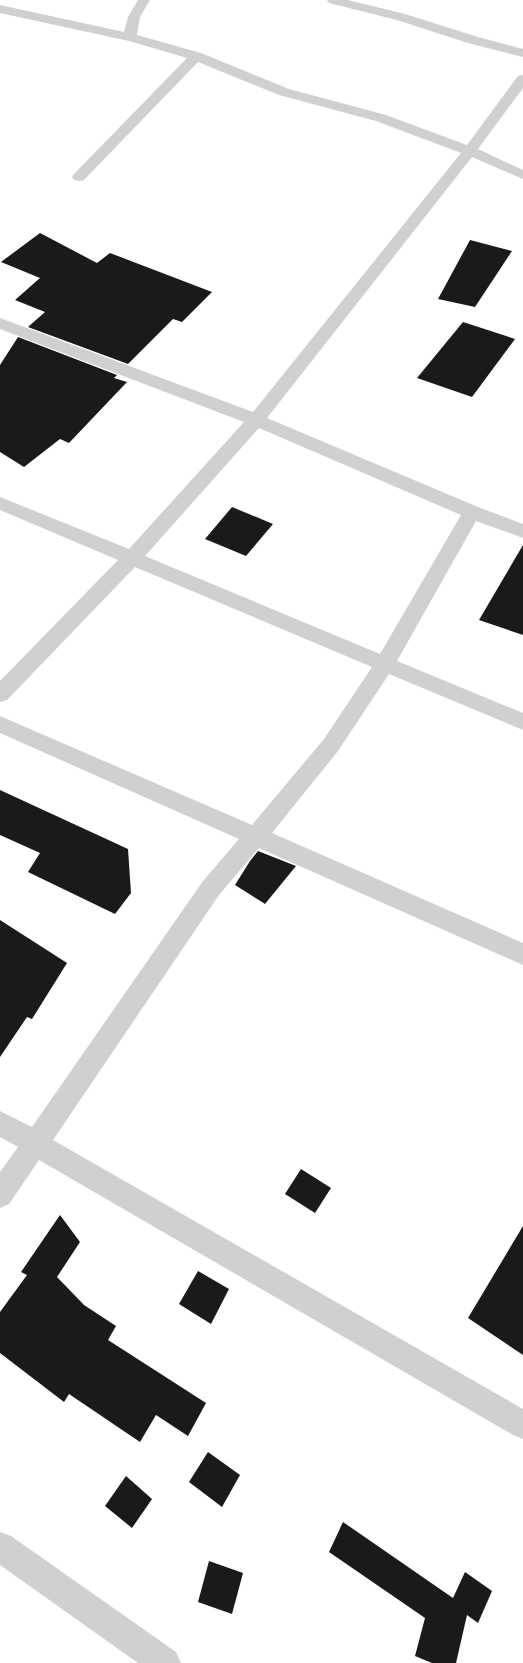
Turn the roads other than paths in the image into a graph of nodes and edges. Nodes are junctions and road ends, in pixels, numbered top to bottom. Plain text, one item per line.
1 (144, 0) edge
2 (333, 0) edge
3 (0, 9) edge
4 (131, 37) junction
5 (523, 53) edge
6 (196, 56) junction
7 (523, 79) edge
8 (470, 151) junction
9 (523, 175) edge
10 (79, 177) dead end
11 (0, 323) edge
12 (256, 420) junction
13 (0, 502) edge
14 (472, 512) junction
15 (523, 531) edge
16 (133, 557) junction
17 (384, 665) junction
18 (0, 694) edge
19 (523, 722) edge
20 (0, 724) edge
21 (256, 836) junction
22 (523, 954) edge
23 (0, 1123) edge
24 (35, 1143) junction
25 (0, 1195) edge
26 (523, 1425) edge
27 (0, 1547) edge
28 (165, 1663) edge

1 - 4 street
2 - 5 street
3 - 4 street
4 - 6 street
6 - 8 street
6 - 10 street
7 - 8 street
8 - 9 street
8 - 12 street
11 - 12 street
12 - 14 street
12 - 16 street
13 - 16 street
14 - 15 street
14 - 17 street
16 - 17 street
16 - 18 street
17 - 19 street
17 - 21 street
20 - 21 street
21 - 22 street
21 - 24 street
23 - 24 street
24 - 25 street
24 - 26 street
27 - 28 street

